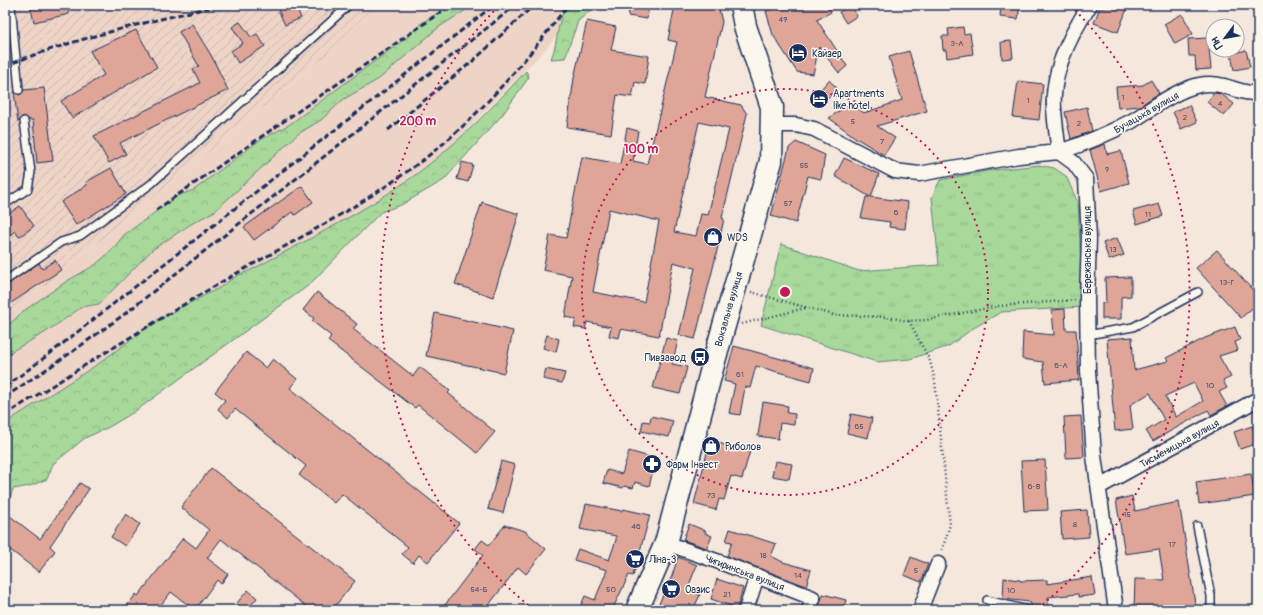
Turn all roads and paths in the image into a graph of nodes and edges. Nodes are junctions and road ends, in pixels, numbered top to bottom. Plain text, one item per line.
1 (12, 5) edge
2 (349, 5) edge
3 (741, 5) edge
4 (1082, 5) edge
5 (1090, 5) edge
6 (1074, 32) junction
7 (19, 90) dead end
8 (1258, 93) edge
9 (24, 121) dead end
10 (772, 125) junction
11 (1059, 152) junction
12 (5, 204) edge
13 (5, 281) edge
14 (744, 290) dead end
15 (1198, 292) dead end
16 (1087, 300) junction
17 (805, 308) junction
18 (909, 321) junction
19 (741, 324) dead end
20 (1087, 335) junction
21 (1258, 399) edge
22 (1099, 487) junction
23 (1197, 526) dead end
24 (666, 543) junction
25 (938, 564) joint
26 (757, 576) junction
27 (987, 600) dead end
28 (637, 610) edge
29 (746, 610) edge
30 (808, 610) edge
31 (920, 610) edge
32 (1028, 610) edge
33 (1116, 610) edge
34 (1211, 610) edge

1 - 7 lane
2 - 13 lane
3 - 10 main road, Вокзальна вулиця
4 - 6 street
5 - 6 street
6 - 11 street
8 - 11 street, Бучацька вулиця
9 - 12 lane
10 - 11 street
10 - 24 main road, Вокзальна вулиця
11 - 16 street, Бережанська вулиця
14 - 17 path
15 - 20 lane
16 - 18 path
16 - 20 street, Бережанська вулиця
17 - 18 path
17 - 19 path
18 - 25 path
20 - 22 street, Бережанська вулиця
21 - 22 street, Тисменицька вулиця
22 - 33 street, Бережанська вулиця
23 - 34 lane
24 - 26 street, Чигиринська вулиця
24 - 28 main road, Вокзальна вулиця
25 - 31 street
26 - 29 street
26 - 30 street, Чигиринська вулиця
27 - 32 lane

